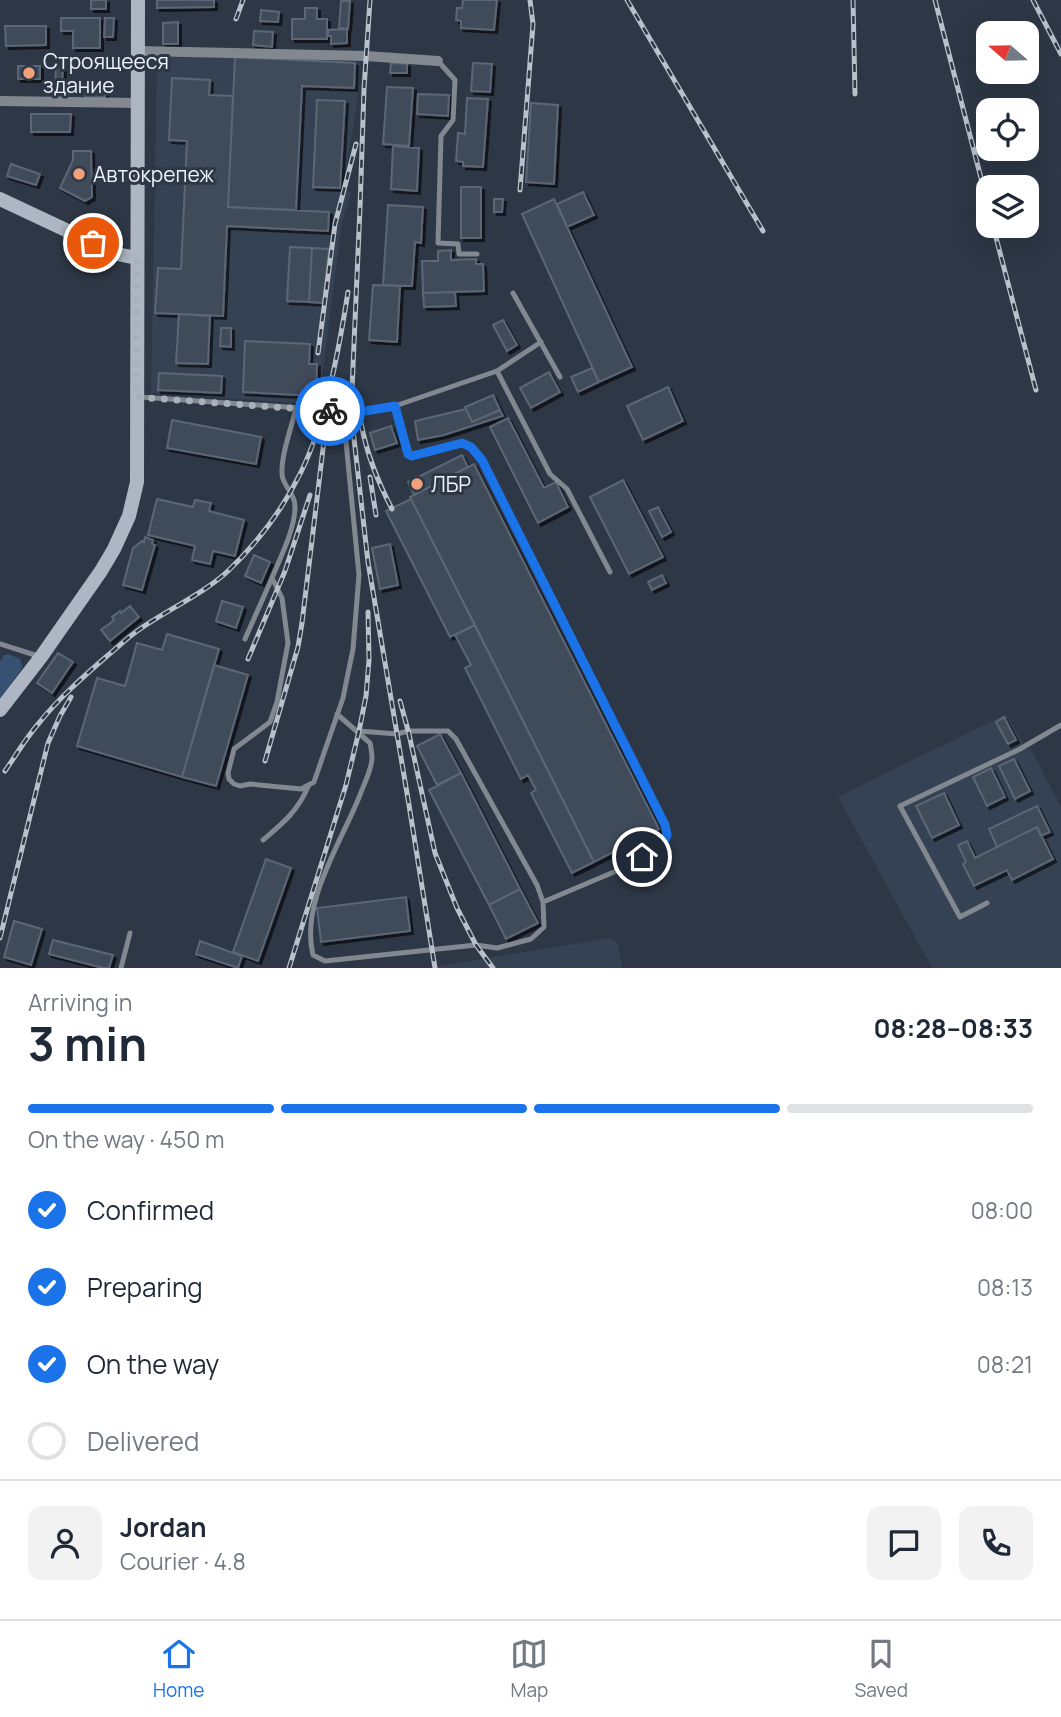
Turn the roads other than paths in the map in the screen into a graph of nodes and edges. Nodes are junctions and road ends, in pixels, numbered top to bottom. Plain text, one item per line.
1 (138, 0) edge
2 (138, 51) junction
3 (438, 61) joint
4 (0, 101) edge
5 (138, 103) junction
6 (0, 199) edge
7 (477, 254) dead end
8 (137, 258) junction
9 (513, 293) dead end
10 (541, 342) junction
11 (497, 370) junction
12 (560, 377) dead end
13 (136, 397) junction
14 (395, 406) junction
15 (296, 408) junction
16 (343, 411) junction
17 (610, 572) dead end
18 (272, 578) junction
19 (245, 639) dead end
20 (1, 647) edge
21 (41, 657) junction
22 (0, 710) edge
23 (337, 714) junction
24 (1061, 725) edge
25 (359, 732) junction
26 (309, 786) junction
27 (263, 840) dead end
28 (543, 902) junction
29 (987, 902) dead end
30 (130, 933) dead end
31 (121, 968) edge

1 - 2 main road
2 - 3 street
2 - 5 main road
3 - 7 lane
4 - 5 street
5 - 8 main road
6 - 8 main road
8 - 13 main road
9 - 10 lane
10 - 11 lane
10 - 12 lane
11 - 14 lane
11 - 17 lane
13 - 15 lane
13 - 21 main road
14 - 16 lane
14 - 28 lane
15 - 16 lane
15 - 18 lane
16 - 23 lane
18 - 19 lane
18 - 26 lane
20 - 21 lane
21 - 22 main road
23 - 25 lane
23 - 26 lane
24 - 29 lane
25 - 28 lane
25 - 28 lane
26 - 27 lane
30 - 31 lane

